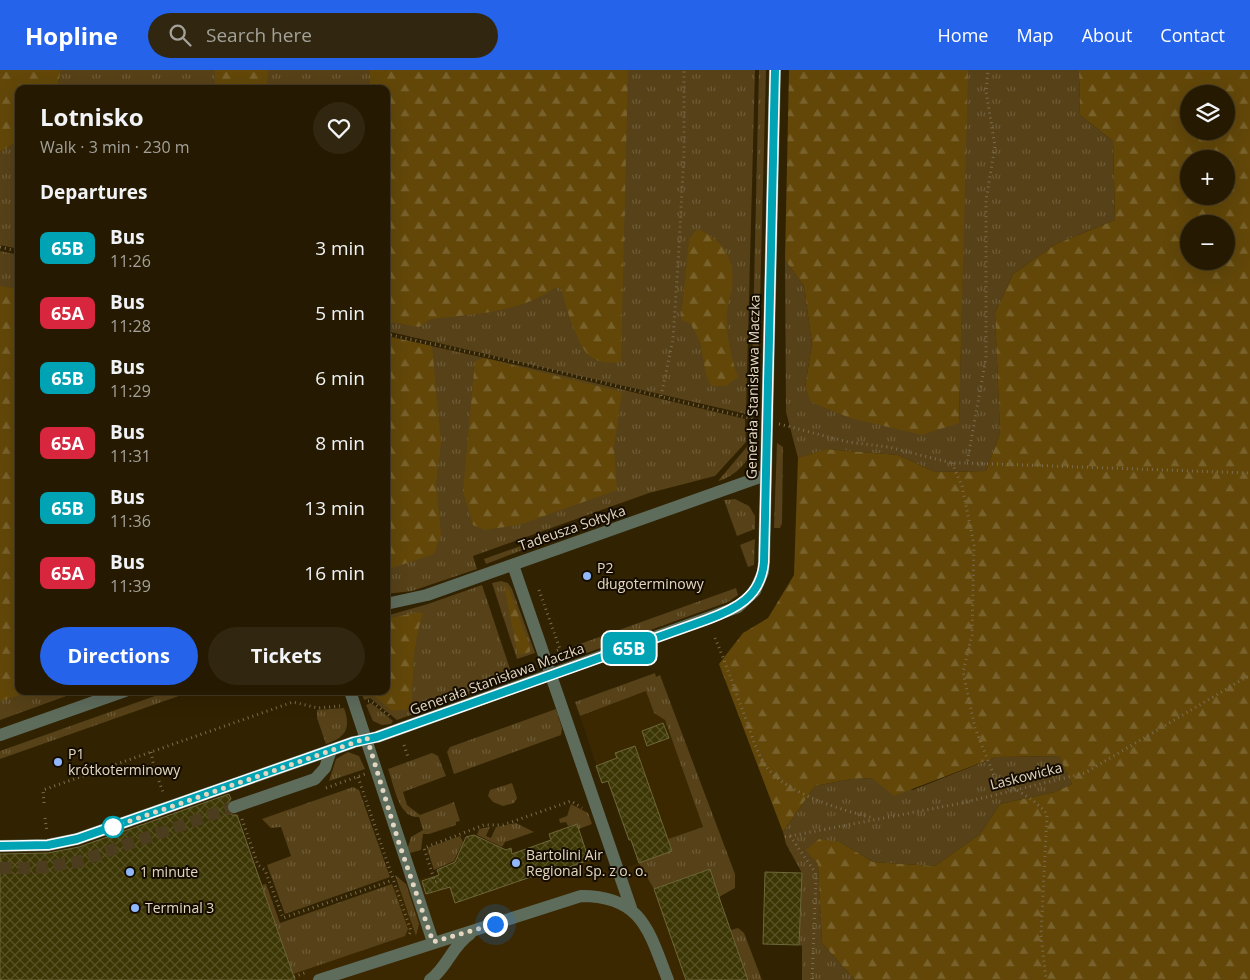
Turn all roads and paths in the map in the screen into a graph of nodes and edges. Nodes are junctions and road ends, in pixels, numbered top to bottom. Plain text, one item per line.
1 (684, 70) edge
2 (775, 70) edge
3 (988, 70) edge
4 (0, 248) edge
5 (15, 251) edge
6 (390, 335) edge
7 (661, 396) junction
8 (767, 422) junction
9 (952, 463) junction
10 (967, 463) junction
11 (1250, 473) edge
12 (766, 475) junction
13 (513, 565) junction
14 (539, 590) dead end
15 (390, 603) edge
16 (715, 638) dead end
17 (551, 652) dead end
18 (552, 675) junction
19 (1250, 675) edge
20 (113, 695) edge
21 (351, 695) edge
22 (365, 702) dead end
23 (342, 706) dead end
24 (396, 722) dead end
25 (0, 735) edge
26 (367, 738) junction
27 (404, 745) dead end
28 (331, 750) junction
29 (151, 752) junction
30 (408, 757) dead end
31 (154, 767) dead end
32 (358, 778) dead end
33 (159, 781) dead end
34 (1017, 790) junction
35 (166, 800) dead end
36 (44, 804) dead end
37 (234, 807) tunnel mouth
38 (589, 812) dead end
39 (45, 818) dead end
40 (242, 818) dead end
41 (876, 819) junction
42 (790, 836) junction
43 (785, 837) dead end
44 (47, 838) dead end
45 (0, 846) edge
46 (394, 880) junction
47 (441, 880) dead end
48 (631, 908) junction
49 (476, 931) junction
50 (399, 940) dead end
51 (433, 942) junction
52 (315, 975) edge
53 (294, 977) dead end
54 (430, 980) edge
55 (668, 980) edge
56 (812, 980) edge
57 (1046, 980) edge

1 - 7 path
2 - 8 street, Generała Stanisława Maczka
3 - 10 path
4 - 5 path
6 - 7 path
7 - 8 path
8 - 9 path
8 - 12 street, Generała Stanisława Maczka
9 - 10 path
9 - 34 path
10 - 11 path
12 - 13 street, Tadeusza Sołtyka
12 - 18 street, Generała Stanisława Maczka
13 - 15 street, Tadeusza Sołtyka
13 - 18 street
14 - 17 path
16 - 41 path
18 - 26 street, Generała Stanisława Maczka
18 - 48 street
19 - 34 path, Laskowicka
20 - 25 street
21 - 26 street
22 - 24 path
23 - 29 path
26 - 28 street, Generała Stanisława Maczka
26 - 51 street
27 - 30 path
28 - 37 street
28 - 45 street, Generała Stanisława Maczka
29 - 31 path
29 - 36 path
32 - 46 path
33 - 35 path
34 - 41 path, Laskowicka
34 - 57 path
38 - 47 path
39 - 44 path
40 - 46 path
41 - 42 path, Laskowicka
42 - 43 path, Laskowicka
42 - 56 path
46 - 50 path
48 - 49 street
48 - 55 street
49 - 51 street
49 - 54 street
51 - 52 street
52 - 53 path

